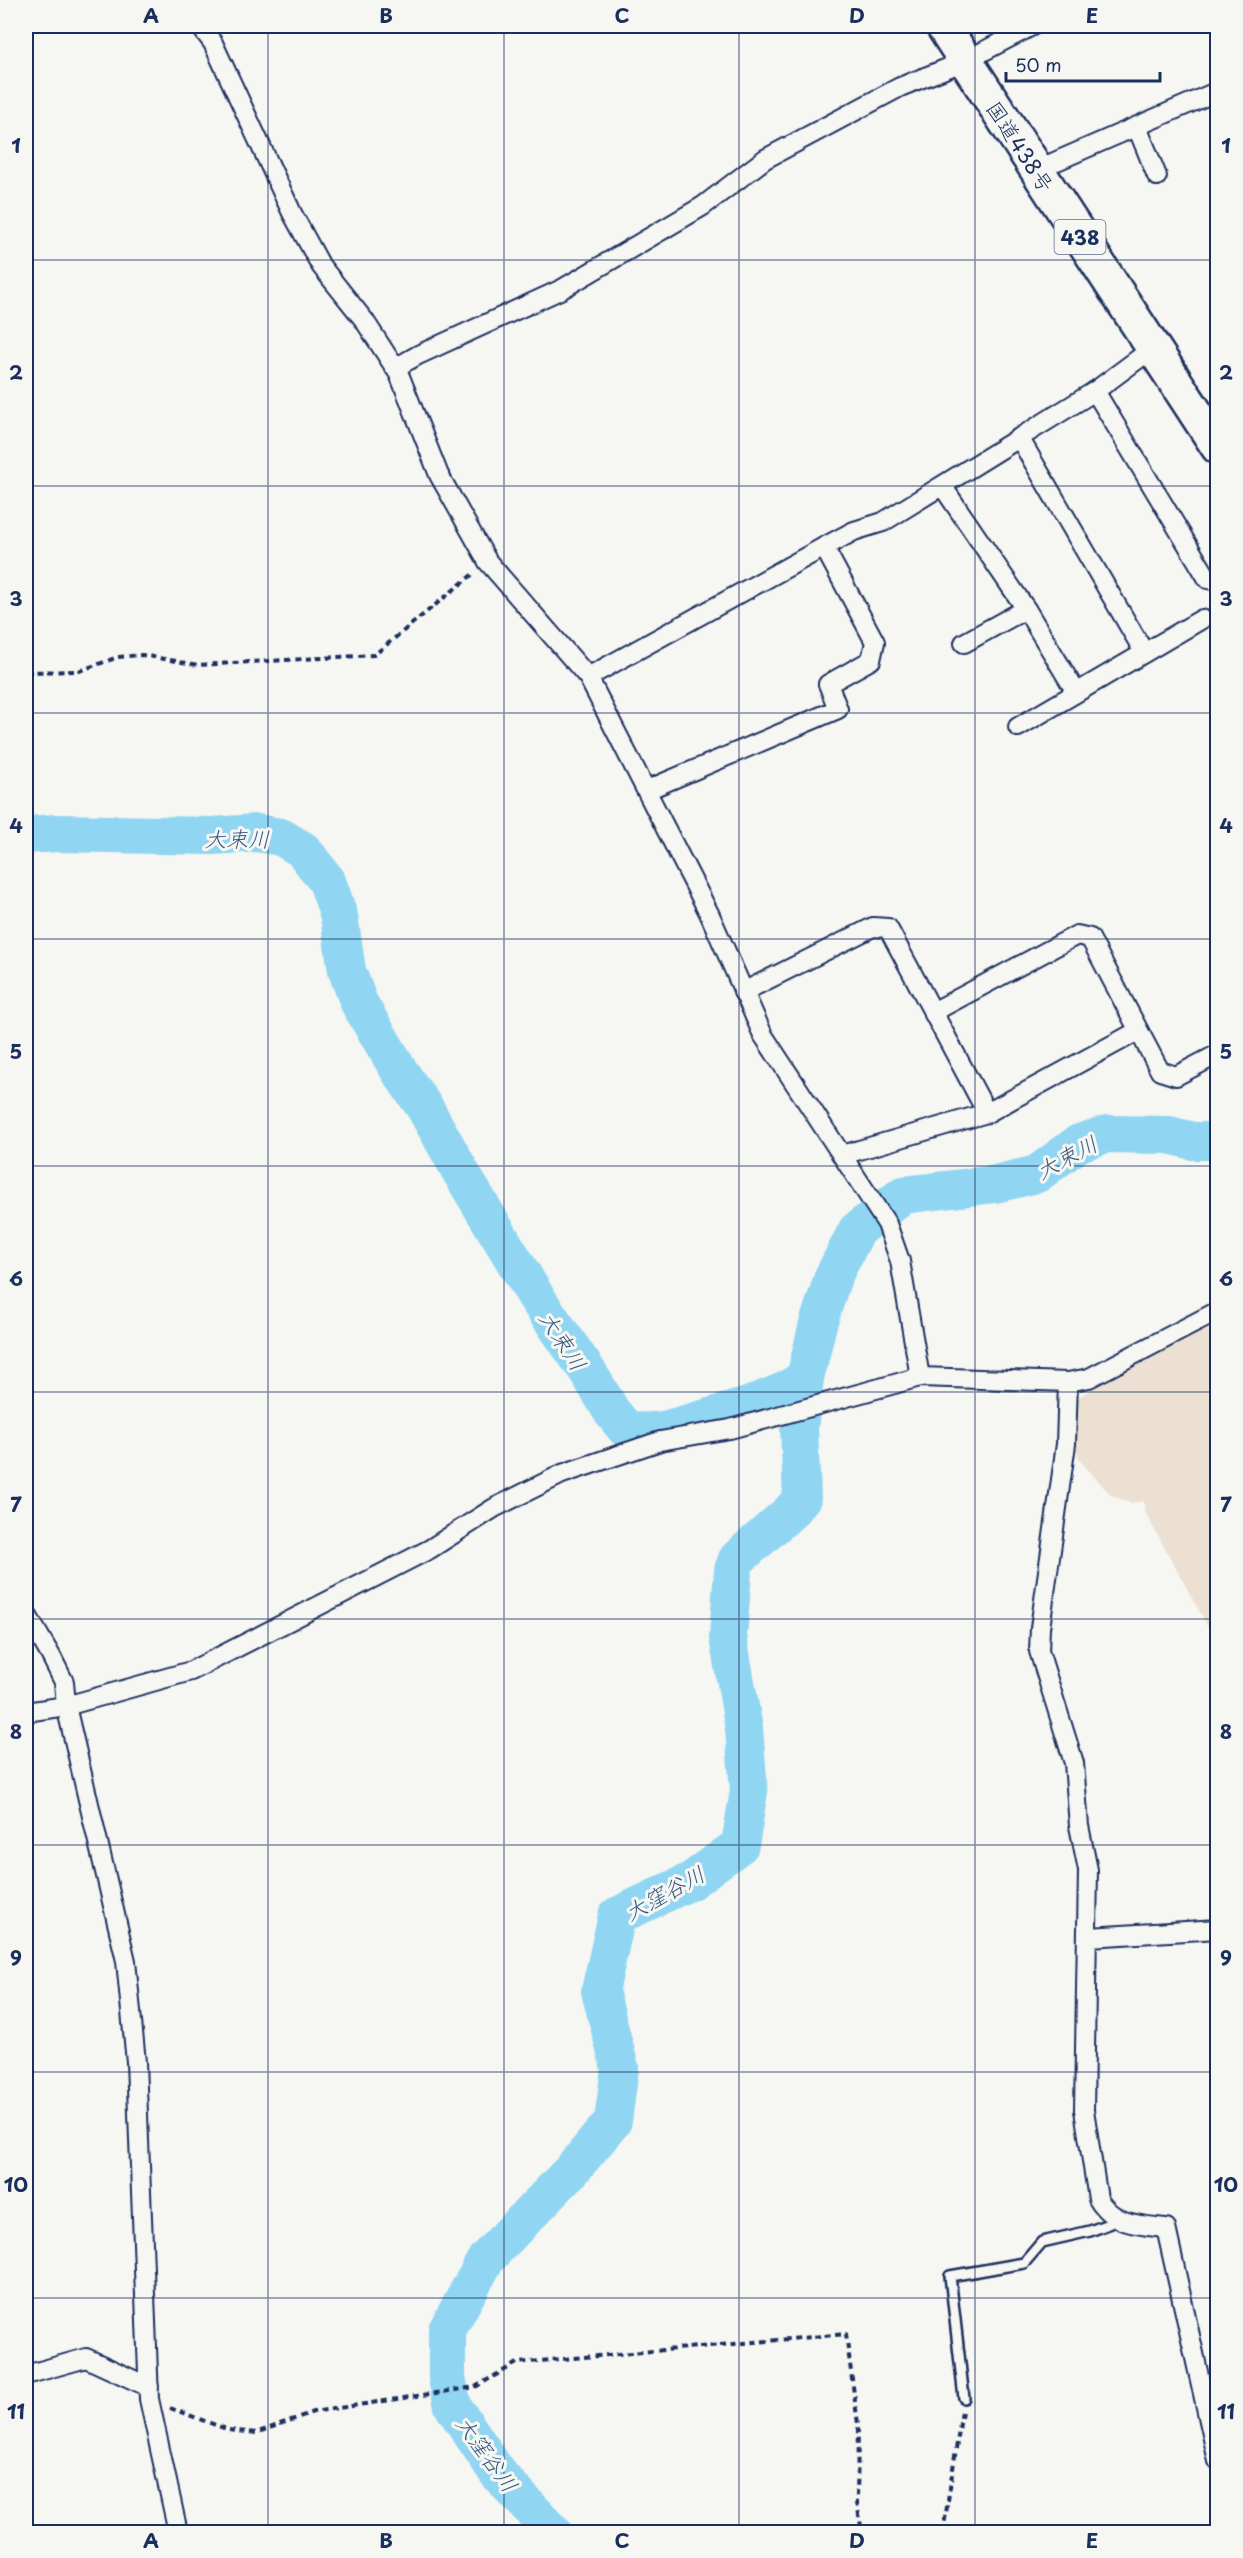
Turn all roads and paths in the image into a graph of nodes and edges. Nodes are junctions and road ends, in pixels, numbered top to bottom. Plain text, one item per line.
1 (200, 26) edge
2 (943, 26) edge
3 (1032, 26) edge
4 (966, 61) junction
5 (1218, 91) edge
6 (1137, 127) junction
7 (1036, 170) junction
8 (1157, 176) dead end
9 (1153, 348) junction
10 (395, 368) junction
11 (1095, 391) junction
12 (1020, 439) junction
13 (1218, 447) edge
14 (943, 487) junction
15 (824, 547) junction
16 (488, 562) junction
17 (1218, 581) edge
18 (1026, 609) junction
19 (1202, 619) dead end
20 (964, 643) dead end
21 (1144, 652) junction
22 (26, 672) edge
23 (588, 677) junction
24 (1076, 692) junction
25 (1018, 727) dead end
26 (647, 790) junction
27 (743, 992) junction
28 (933, 1012) junction
29 (1138, 1031) junction
30 (1218, 1054) edge
31 (987, 1113) junction
32 (842, 1155) junction
33 (1218, 1311) edge
34 (920, 1377) junction
35 (1068, 1382) junction
36 (26, 1613) edge
37 (66, 1706) junction
38 (26, 1712) edge
39 (1218, 1929) edge
40 (1089, 1937) junction
41 (1119, 2220) junction
42 (26, 2375) edge
43 (149, 2393) junction
44 (964, 2398) joint
45 (1218, 2461) edge
46 (177, 2532) edge
47 (862, 2532) edge
48 (943, 2532) edge

1 - 10 street
2 - 4 highway, 国道438号 / 438
3 - 4 street
4 - 7 highway, 国道438号 / 438
4 - 10 street
5 - 6 street
6 - 7 street
6 - 8 street
7 - 9 highway, 国道438号 / 438
9 - 11 street
9 - 13 highway, 国道438号 / 438
10 - 16 street
11 - 12 street
11 - 17 street
12 - 14 street
12 - 21 street
14 - 15 street
14 - 18 street
15 - 23 street
15 - 26 street
16 - 22 path
16 - 23 street
18 - 20 street
18 - 24 street
19 - 21 street
21 - 24 street
23 - 26 street
24 - 25 street
26 - 27 street
27 - 28 street
27 - 32 street
28 - 29 street
28 - 31 street
29 - 30 street
29 - 31 street
31 - 32 street
32 - 34 street
33 - 35 street
34 - 35 street
34 - 37 street
35 - 40 street
36 - 37 street
37 - 38 street
37 - 43 street
39 - 40 street
40 - 41 street
41 - 44 lane
41 - 45 street
42 - 43 street
43 - 46 street
43 - 47 path
44 - 48 path

